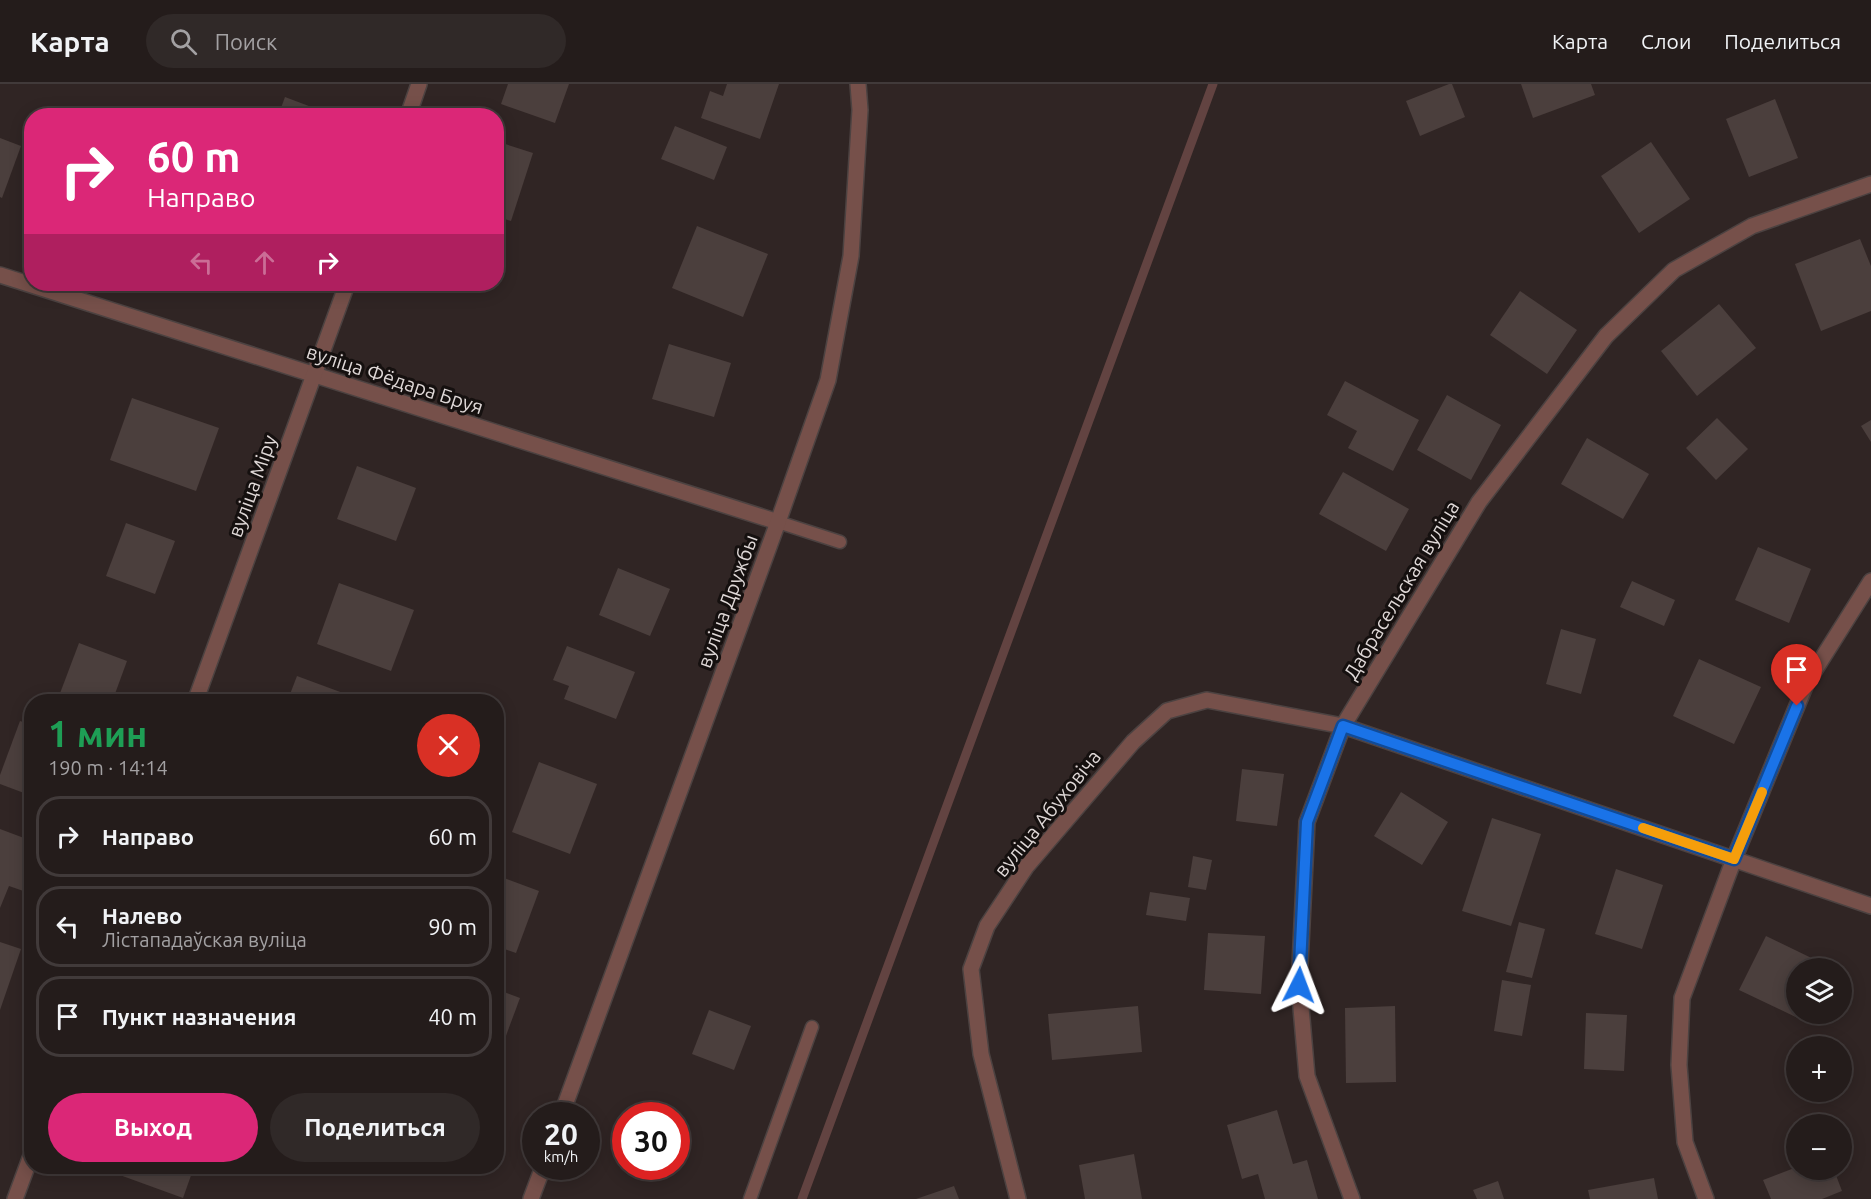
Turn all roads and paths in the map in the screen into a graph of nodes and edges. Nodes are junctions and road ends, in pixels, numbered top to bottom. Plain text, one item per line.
1 (419, 84) edge
2 (858, 84) edge
3 (411, 108) edge
4 (1871, 184) edge
5 (0, 275) edge
6 (24, 283) edge
7 (50, 291) edge
8 (344, 291) edge
9 (314, 375) junction
10 (778, 522) junction
11 (840, 542) dead end
12 (1871, 581) edge
13 (198, 694) edge
14 (1343, 726) junction
15 (1734, 859) junction
16 (1871, 906) edge
17 (812, 1027) dead end
18 (566, 1102) edge
19 (24, 1174) edge
20 (538, 1180) edge
21 (15, 1199) edge
22 (531, 1199) edge
23 (750, 1199) edge
24 (1018, 1199) edge
25 (1352, 1199) edge
26 (1706, 1199) edge

1 - 3 street
2 - 10 street, вуліца Дружбы
4 - 14 street, Дабрасельская вуліца
5 - 6 street, вуліца Фёдара Бруя
7 - 9 street, вуліца Фёдара Бруя
8 - 9 street, вуліца Міру
9 - 10 street, вуліца Фёдара Бруя
9 - 13 street, вуліца Міру
10 - 11 lane
10 - 18 street, вуліца Дружбы
12 - 15 street
14 - 15 street, вуліца Абуховіча
14 - 24 street, вуліца Абуховіча
14 - 25 street, Дабрасельская вуліца
15 - 16 street, вуліца Абуховіча
15 - 26 street
17 - 23 lane
19 - 21 street
20 - 22 street

